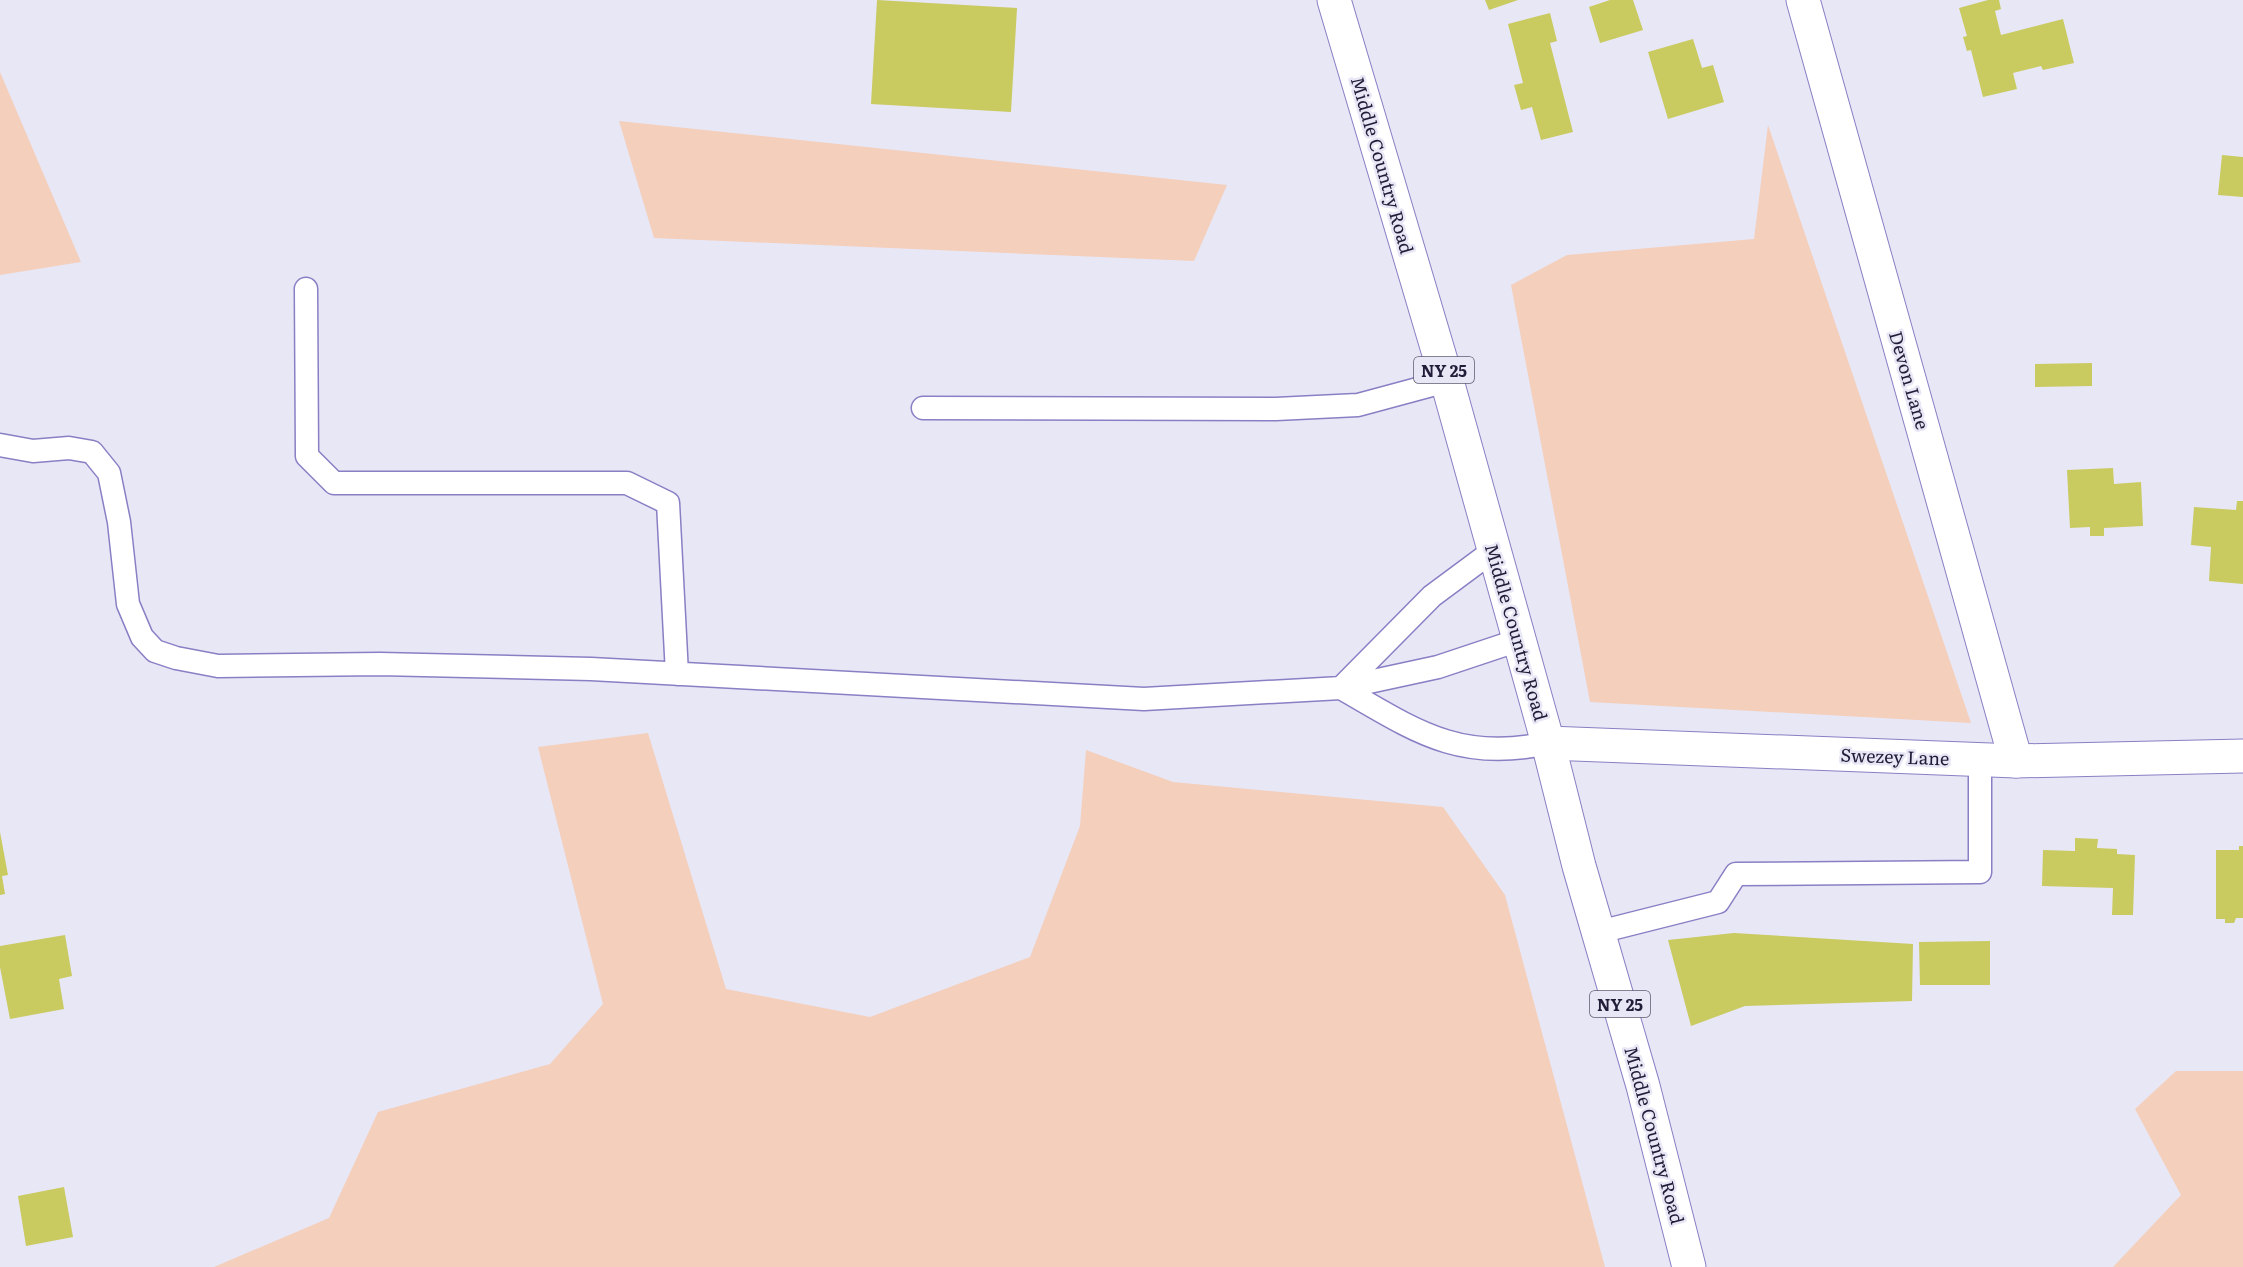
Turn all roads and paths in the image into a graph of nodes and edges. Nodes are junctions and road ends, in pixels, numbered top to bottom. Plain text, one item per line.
1 (1334, 0) edge
2 (1803, 0) edge
3 (306, 289) dead end
4 (1447, 381) junction
5 (923, 408) dead end
6 (0, 445) edge
7 (1494, 550) junction
8 (1519, 640) junction
9 (677, 674) junction
10 (1341, 688) junction
11 (1548, 742) junction
12 (2243, 756) edge
13 (1980, 759) junction
14 (2016, 761) junction
15 (1599, 932) junction
16 (1689, 1267) edge

1 - 4 street, Middle Country Road / NY 25
2 - 14 street, Devon Lane
3 - 9 lane
4 - 5 lane
4 - 7 street, Middle Country Road / NY 25
6 - 9 lane
7 - 8 street, Middle Country Road / NY 25
7 - 10 lane
8 - 10 lane
8 - 11 street, Middle Country Road / NY 25
9 - 10 lane
10 - 11 lane
11 - 13 street, Swezey Lane
11 - 15 street, Middle Country Road / NY 25
12 - 14 street, Swezey Lane
13 - 14 street, Swezey Lane
13 - 15 lane
15 - 16 street, Middle Country Road / NY 25

